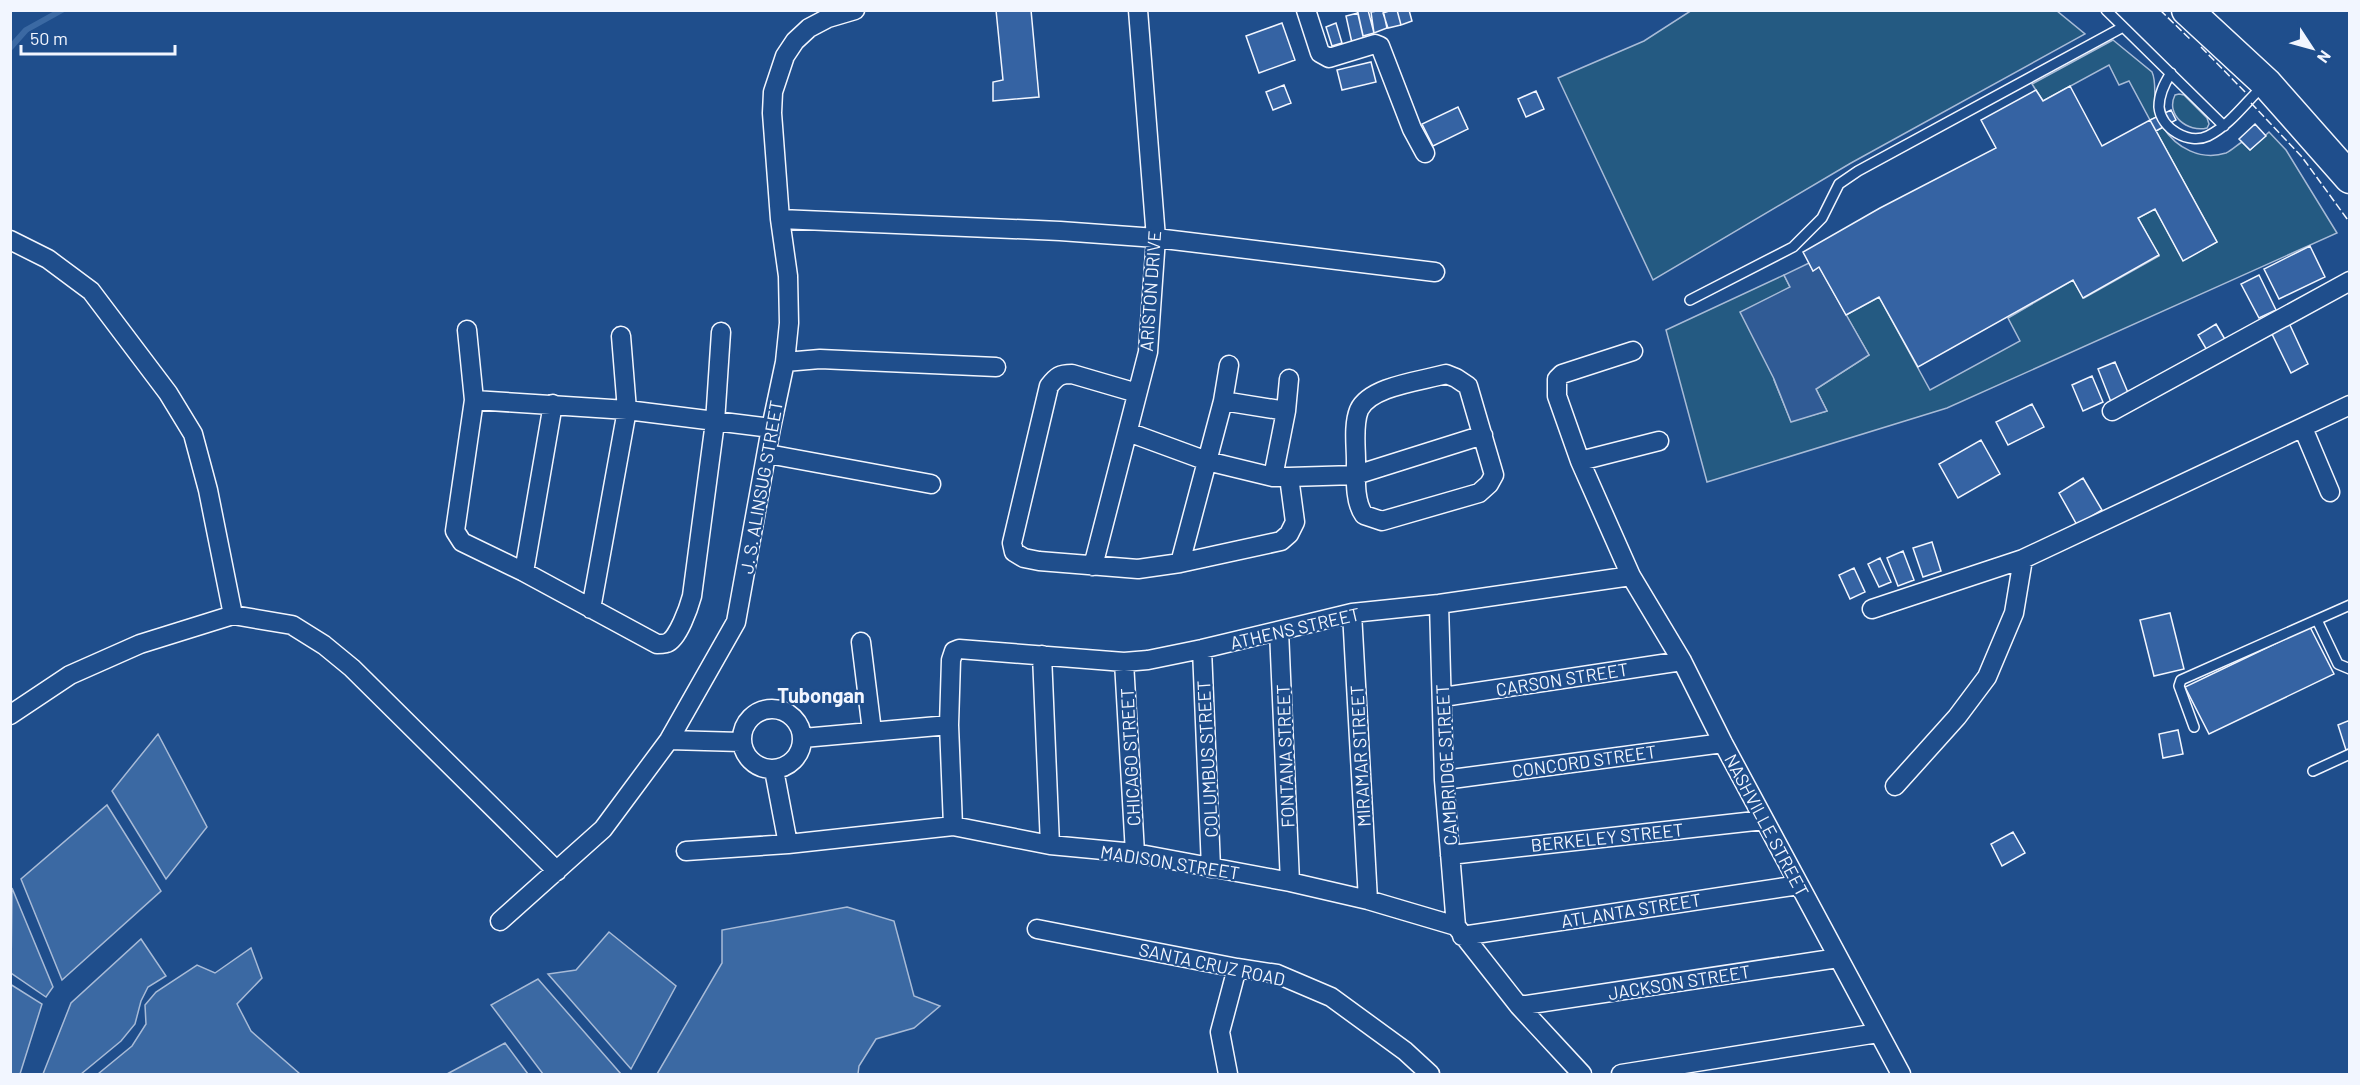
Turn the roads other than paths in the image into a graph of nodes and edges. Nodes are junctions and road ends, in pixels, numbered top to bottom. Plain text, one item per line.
1 (855, 10) edge
2 (1138, 10) edge
3 (1306, 10) edge
4 (2106, 10) edge
5 (2187, 10) edge
6 (825, 14) edge
7 (2123, 27) junction
8 (2171, 73) junction
9 (2266, 83) junction
10 (2224, 126) junction
11 (1425, 153) dead end
12 (2349, 178) edge
13 (780, 219) junction
14 (1156, 238) junction
15 (10, 240) edge
16 (1435, 272) dead end
17 (2349, 281) edge
18 (1690, 300) dead end
19 (467, 330) dead end
20 (721, 332) dead end
21 (621, 336) dead end
22 (1633, 351) dead end
23 (785, 362) junction
24 (1229, 365) dead end
25 (996, 367) dead end
26 (1289, 379) dead end
27 (1137, 393) junction
28 (474, 400) junction
29 (1223, 401) junction
30 (553, 404) junction
31 (2349, 405) edge
32 (627, 410) junction
33 (1286, 411) junction
34 (2112, 411) dead end
35 (715, 422) junction
36 (2303, 428) junction
37 (771, 429) junction
38 (1128, 432) junction
39 (1483, 435) junction
40 (1659, 441) dead end
41 (768, 454) junction
42 (1207, 461) junction
43 (1580, 461) junction
44 (1356, 475) junction
45 (1281, 477) junction
46 (931, 484) dead end
47 (2330, 492) dead end
48 (2023, 559) junction
49 (1180, 563) junction
50 (1092, 566) junction
51 (524, 572) junction
52 (1631, 576) junction
53 (1438, 604) junction
54 (2349, 605) edge
55 (591, 609) junction
56 (1872, 609) dead end
57 (1352, 613) junction
58 (233, 615) junction
59 (2317, 620) junction
60 (1279, 631) junction
61 (861, 642) dead end
62 (1202, 649) junction
63 (1042, 655) junction
64 (1682, 661) junction
65 (1124, 662) junction
66 (2349, 669) edge
67 (1443, 698) junction
68 (10, 715) edge
69 (949, 725) junction
70 (2193, 727) dead end
71 (872, 731) junction
72 (803, 738) junction
73 (669, 740) junction
74 (741, 742) junction
75 (1723, 742) junction
76 (2349, 754) edge
77 (774, 770) junction
78 (2313, 771) dead end
79 (1444, 780) junction
80 (1895, 786) dead end
81 (1764, 820) junction
82 (953, 826) junction
83 (788, 844) junction
84 (1050, 845) junction
85 (686, 851) dead end
86 (1135, 852) junction
87 (1450, 855) junction
88 (1211, 868) junction
89 (557, 871) junction
90 (1290, 882) junction
91 (1799, 885) junction
92 (1368, 900) junction
93 (500, 921) dead end
94 (1037, 929) dead end
95 (1459, 931) junction
96 (1838, 958) junction
97 (1237, 968) junction
98 (1519, 1006) junction
99 (1878, 1033) junction
100 (1228, 1074) edge
101 (1430, 1074) edge
102 (1582, 1074) edge
103 (1622, 1074) edge
104 (1900, 1074) edge

1 - 6 street, J. S. ALINSUG STREET
2 - 14 street, ARISTON DRIVE
3 - 11 street
4 - 7 lane
5 - 9 main road
6 - 13 street, J. S. ALINSUG STREET
7 - 8 lane
7 - 18 lane
8 - 10 lane
8 - 10 lane
9 - 10 lane
9 - 12 main road
13 - 14 street
13 - 23 street, J. S. ALINSUG STREET
14 - 16 street
14 - 27 street, ARISTON DRIVE
15 - 58 street
17 - 34 street
19 - 28 street
20 - 35 street
21 - 32 street
22 - 43 street, NASHVILLE STREET
23 - 25 street
23 - 37 street, J. S. ALINSUG STREET
24 - 29 street
26 - 33 street
27 - 38 street, ARISTON DRIVE
27 - 50 street
28 - 30 street
28 - 51 street
29 - 33 street
29 - 42 street
30 - 32 street
30 - 51 street
31 - 36 street
32 - 35 street
32 - 55 street
33 - 45 street
35 - 37 street
35 - 55 street
36 - 47 street
36 - 48 street
37 - 41 street, J. S. ALINSUG STREET
38 - 42 street
38 - 50 street, ARISTON DRIVE
39 - 44 street
39 - 44 street
39 - 44 street
40 - 43 street
41 - 46 street
41 - 73 street, J. S. ALINSUG STREET
42 - 45 street
42 - 49 street
43 - 52 street, NASHVILLE STREET
44 - 45 street
45 - 49 street
48 - 56 street
48 - 80 street
49 - 50 street
51 - 55 street
52 - 53 street, ATHENS STREET
52 - 64 street, NASHVILLE STREET
53 - 57 street, ATHENS STREET
53 - 67 street, CAMBRIDGE STREET
54 - 59 lane
57 - 60 street, ATHENS STREET
57 - 92 street, MIRAMAR STREET
58 - 68 street
58 - 89 street
59 - 66 lane
59 - 70 lane
60 - 62 street, ATHENS STREET
60 - 90 street, FONTANA STREET
61 - 71 street
62 - 65 street, ATHENS STREET
62 - 88 street, COLUMBUS STREET
63 - 65 street, ATHENS STREET
63 - 69 street, ATHENS STREET
63 - 84 street
64 - 67 street, CARSON STREET
64 - 75 street, NASHVILLE STREET
65 - 86 street, CHICAGO STREET
67 - 79 street, CAMBRIDGE STREET
69 - 71 street
69 - 82 street
71 - 72 street
72 - 74 street
72 - 77 street
73 - 74 street
73 - 89 street, J. S. ALINSUG STREET
74 - 77 street
75 - 79 street, CONCORD STREET
75 - 81 street, NASHVILLE STREET
76 - 78 lane
77 - 83 street
79 - 87 street, CAMBRIDGE STREET
81 - 87 street, BERKELEY STREET
81 - 91 street, NASHVILLE STREET
82 - 83 street, MADISON STREET
82 - 84 street, MADISON STREET
83 - 85 street, MADISON STREET
84 - 86 street, MADISON STREET
86 - 88 street, MADISON STREET
87 - 95 street, CAMBRIDGE STREET
88 - 90 street, MADISON STREET
89 - 93 street, J. S. ALINSUG STREET
90 - 92 street, MADISON STREET
91 - 95 street, ATLANTA STREET
91 - 96 street, NASHVILLE STREET
92 - 95 street, MADISON STREET
94 - 97 street, SANTA CRUZ ROAD
95 - 98 street
96 - 98 street, JACKSON STREET
96 - 99 street, NASHVILLE STREET
97 - 100 street
97 - 101 street, SANTA CRUZ ROAD
98 - 102 street
99 - 103 street
99 - 104 street, NASHVILLE STREET

